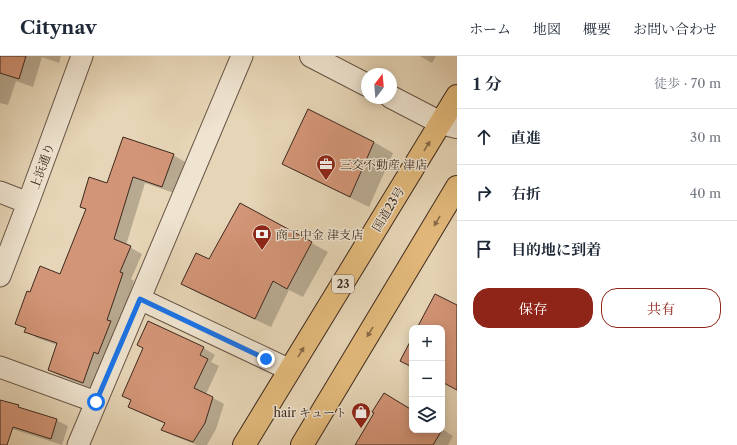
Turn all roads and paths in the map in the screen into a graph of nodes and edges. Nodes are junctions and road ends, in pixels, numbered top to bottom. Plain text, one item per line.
1 (82, 56) edge
2 (242, 56) edge
3 (311, 56) edge
4 (361, 81) edge
5 (457, 96) edge
6 (397, 100) edge
7 (449, 125) edge
8 (457, 187) edge
9 (0, 192) edge
10 (28, 203) junction
11 (0, 276) edge
12 (140, 299) junction
13 (0, 366) edge
14 (290, 370) junction
15 (96, 402) junction
16 (78, 445) edge
17 (244, 445) edge
18 (302, 445) edge

1 - 10 street, 上浜通り
2 - 12 street
3 - 4 street
5 - 7 highway, 国道23号 / 23
6 - 7 street
14 -> 7 highway, 国道23号 / 23
8 -> 18 highway
9 - 10 street
10 - 11 street, 上浜通り
12 - 14 street
12 - 15 street
13 - 15 street
14 - 17 highway, 国道23号 / 23
15 - 16 street

